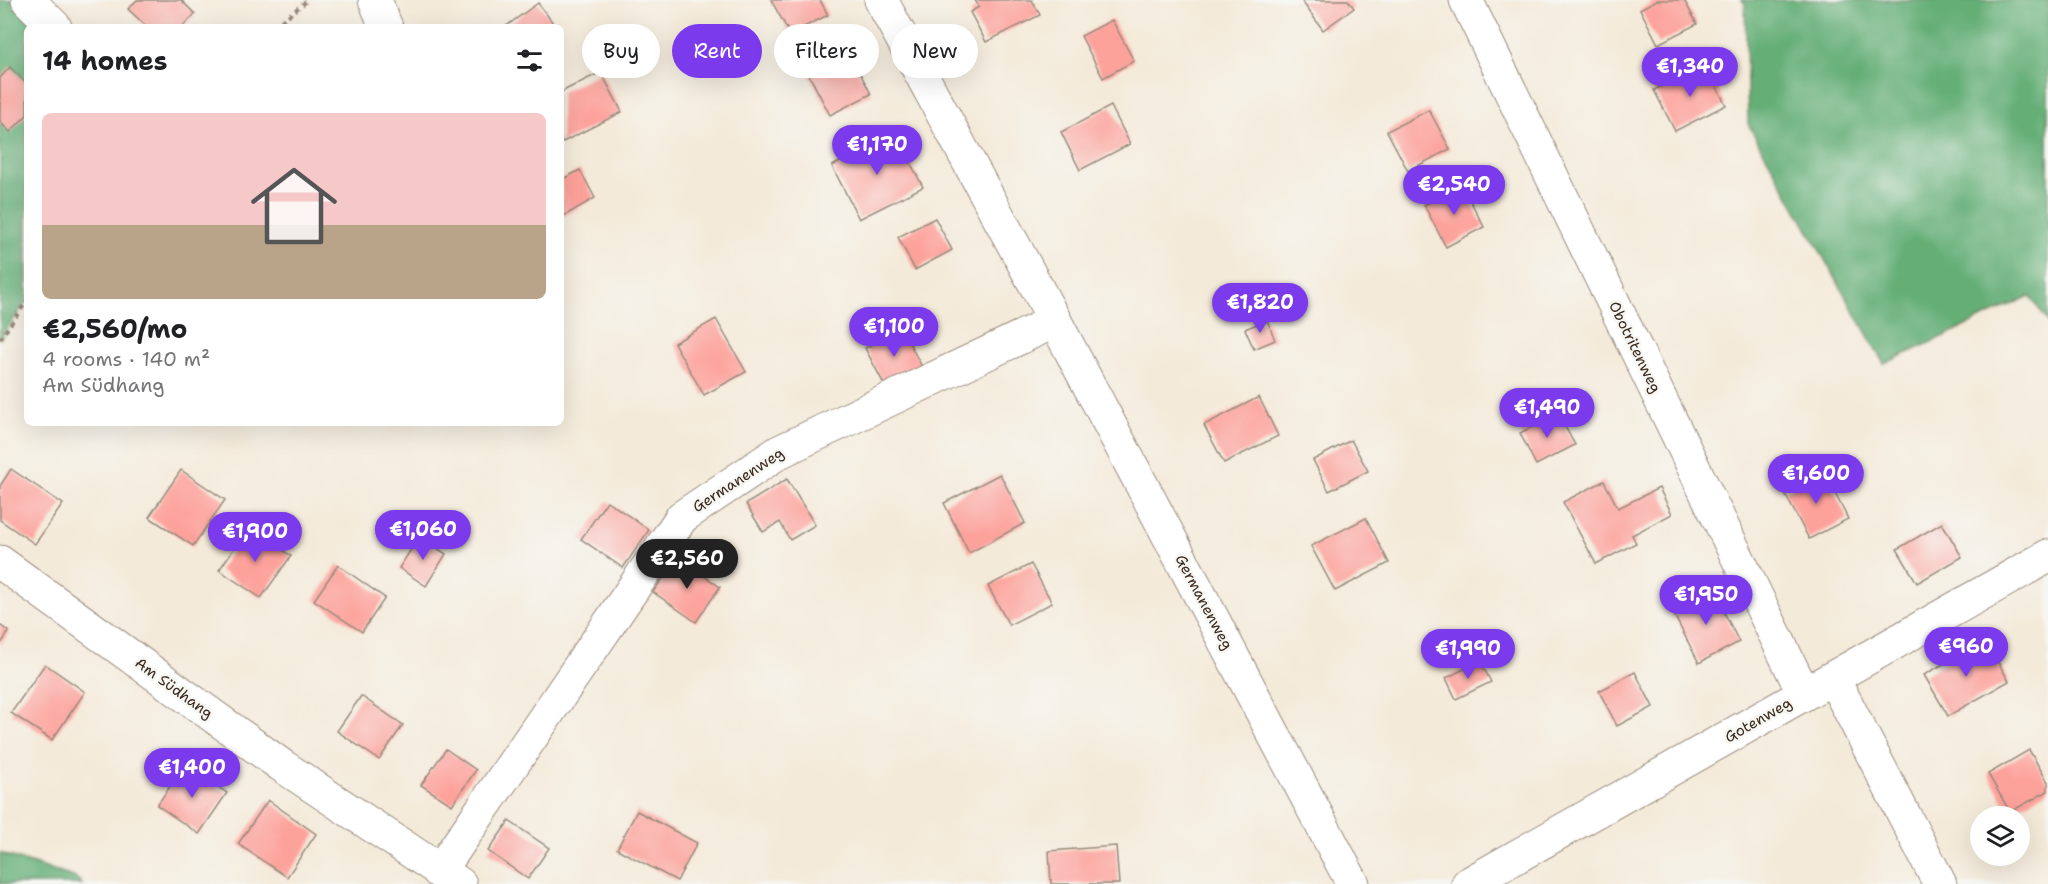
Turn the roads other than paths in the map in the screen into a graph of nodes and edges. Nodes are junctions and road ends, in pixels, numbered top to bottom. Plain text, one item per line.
1 (28, 0) edge
2 (375, 0) edge
3 (881, 0) edge
4 (1466, 0) edge
5 (52, 24) edge
6 (385, 24) edge
7 (1055, 321) junction
8 (682, 517) joint
9 (2048, 556) edge
10 (0, 562) edge
11 (1833, 678) junction
12 (1804, 694) junction
13 (450, 878) edge
14 (1353, 884) edge
15 (1468, 884) edge
16 (1940, 884) edge

1 - 5 street
2 - 6 street
3 - 7 street, Germanenweg
4 - 12 street, Obotritenweg
7 - 8 street, Germanenweg
7 - 14 street, Germanenweg
8 - 13 street, Am Südhang
9 - 11 street, Gotenweg
10 - 13 street, Am Südhang
11 - 12 street, Gotenweg
11 - 16 street
12 - 15 street, Gotenweg

